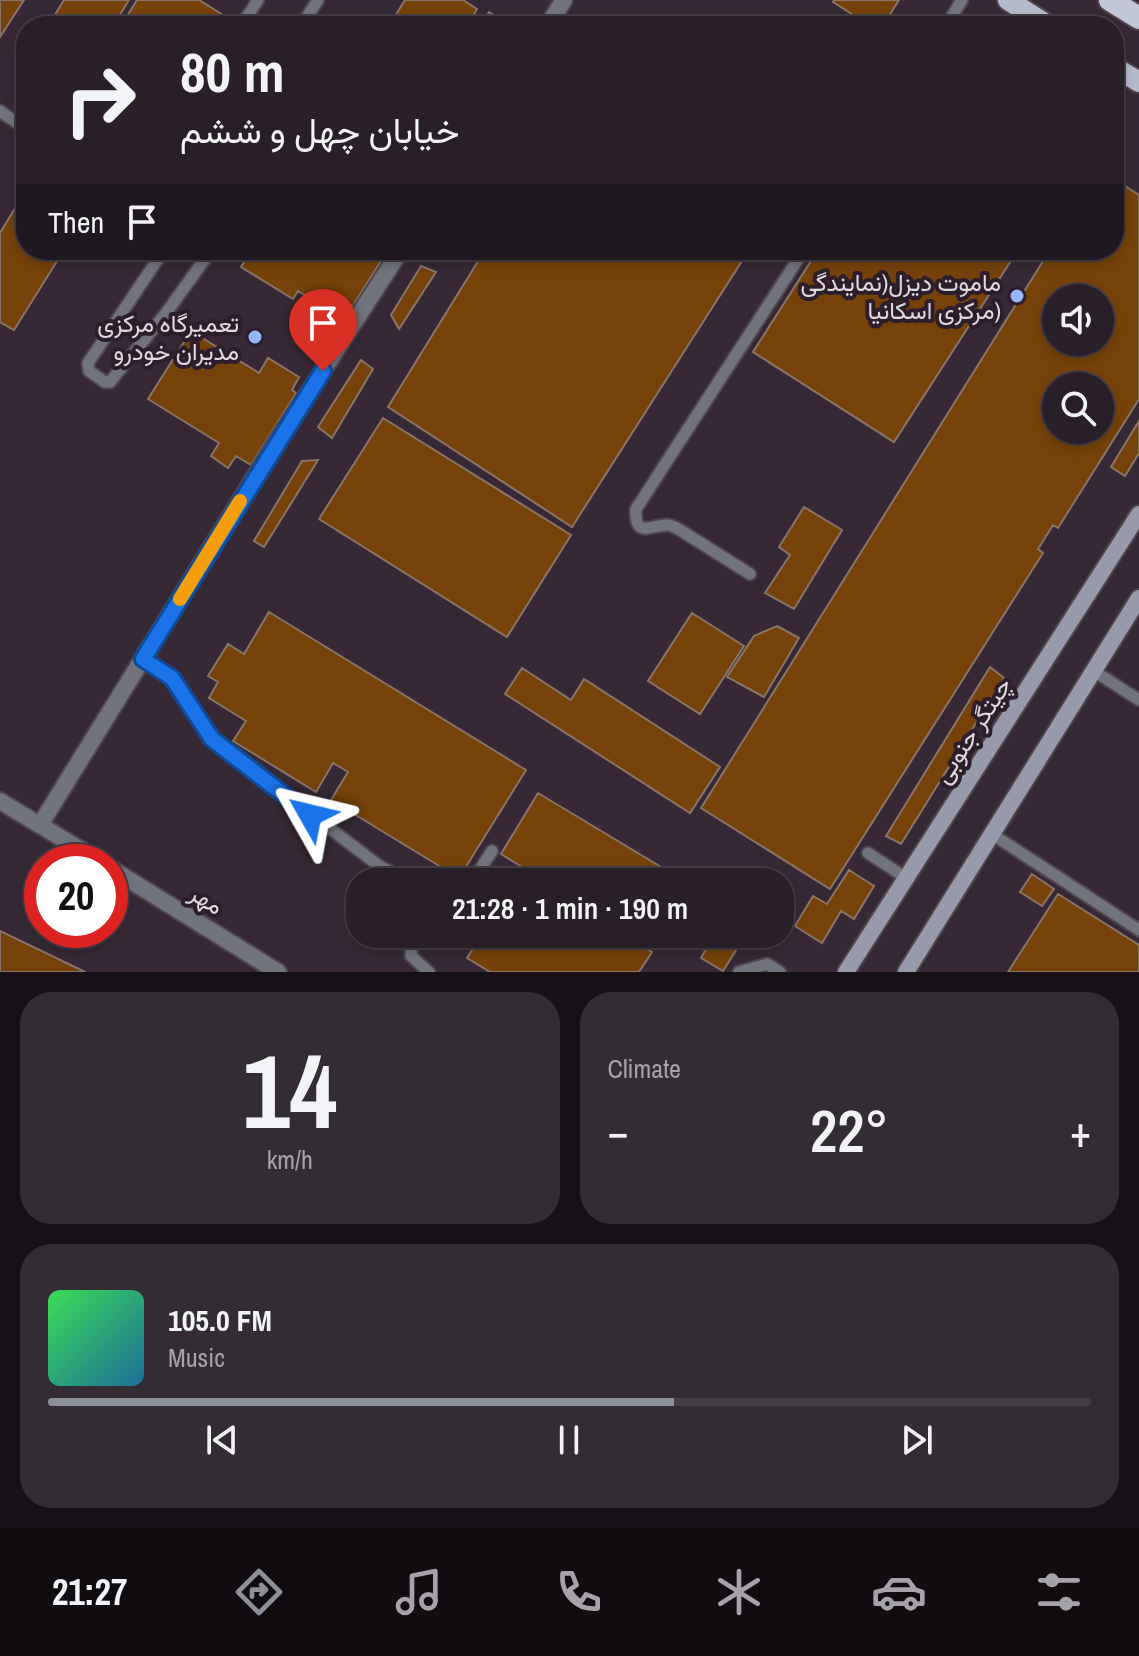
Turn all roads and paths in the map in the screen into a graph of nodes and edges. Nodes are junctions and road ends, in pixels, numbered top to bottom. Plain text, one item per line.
1 (1008, 0) edge
2 (1110, 0) edge
3 (1033, 16) edge
4 (1139, 18) edge
5 (157, 260) edge
6 (204, 260) edge
7 (395, 260) edge
8 (798, 260) edge
9 (1139, 514) edge
10 (750, 574) dead end
11 (1139, 598) edge
12 (143, 659) junction
13 (1094, 671) junction
14 (1139, 700) edge
15 (0, 801) edge
16 (40, 825) junction
17 (992, 834) junction
18 (71, 844) edge
19 (492, 851) dead end
20 (868, 853) dead end
21 (384, 868) edge
22 (481, 868) edge
23 (906, 878) junction
24 (128, 879) edge
25 (1139, 930) edge
26 (411, 948) edge
27 (278, 972) edge
28 (429, 972) edge
29 (739, 972) edge
30 (780, 972) edge
31 (846, 972) edge
32 (906, 972) edge

1 - 3 main road
2 - 4 highway
5 - 6 lane
7 - 12 street
8 - 10 lane
9 - 23 main road, چیتگر جنوبی
11 - 13 main road
12 - 16 street
12 - 21 lane
13 - 14 lane
13 - 17 main road
15 - 16 street
16 - 18 street
17 - 25 lane
17 - 32 main road
19 - 22 lane
20 - 23 lane
23 - 31 main road, چیتگر جنوبی
24 - 27 street, مهر
26 - 28 lane
29 - 30 lane

